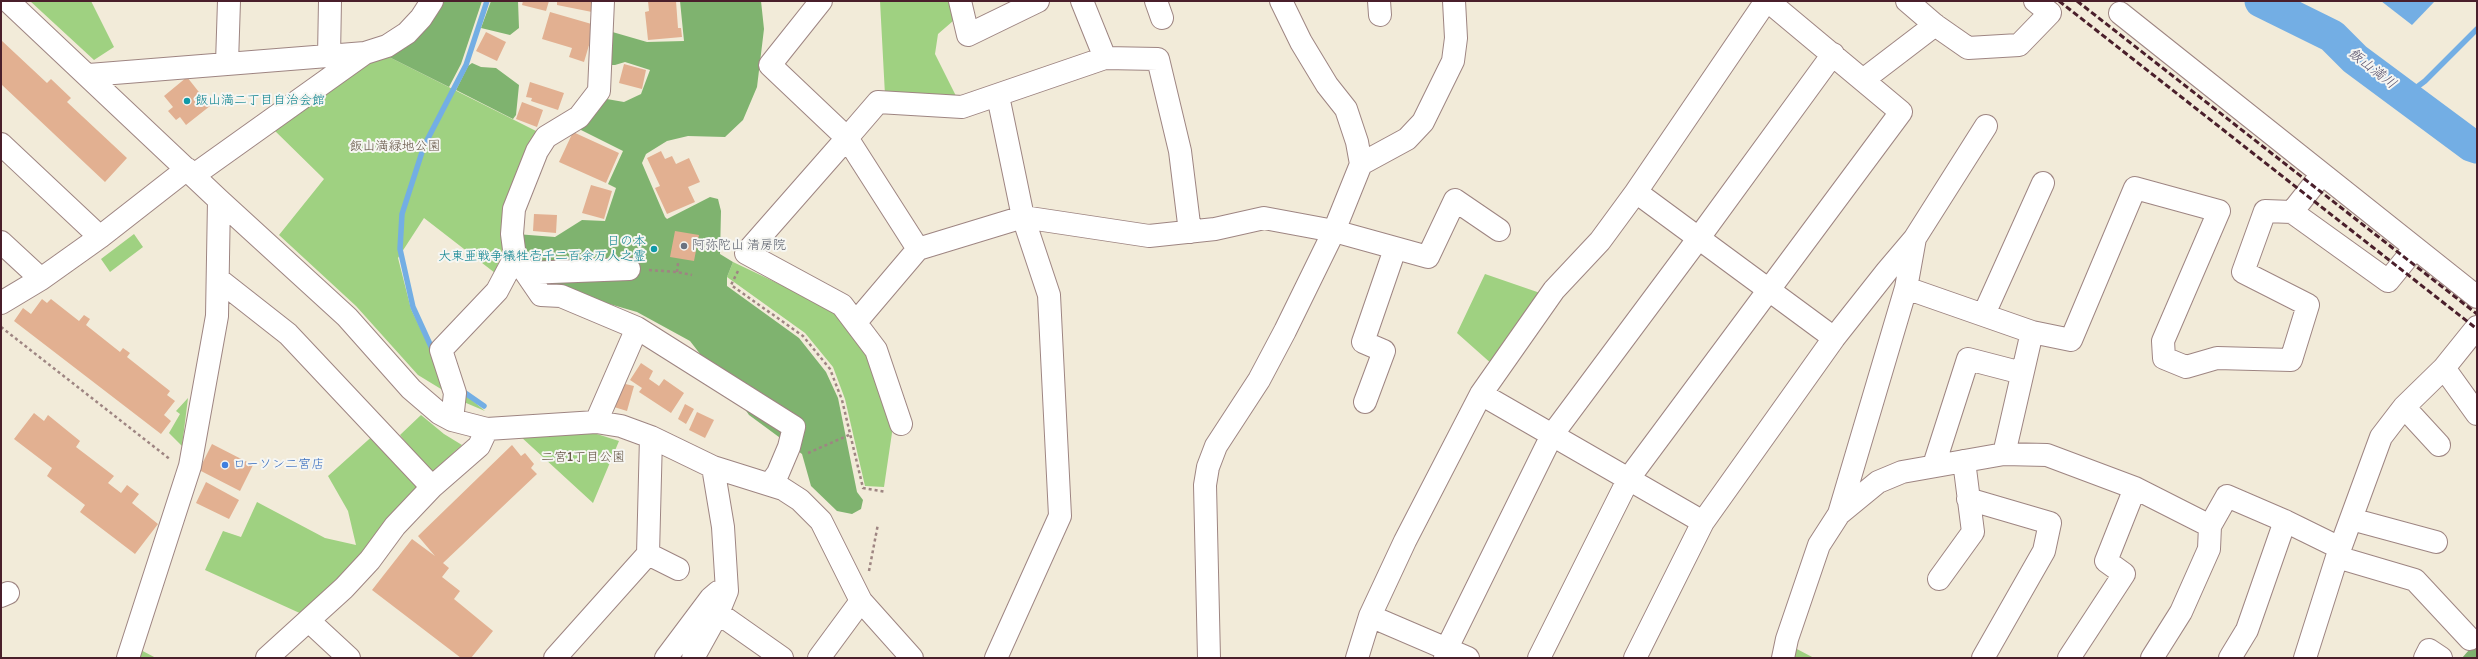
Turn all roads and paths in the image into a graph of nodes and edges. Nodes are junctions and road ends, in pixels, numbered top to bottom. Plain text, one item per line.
1 (8, 1) edge
2 (229, 1) edge
3 (330, 1) edge
4 (432, 1) edge
5 (603, 1) edge
6 (821, 1) edge
7 (960, 1) edge
8 (1038, 1) edge
9 (1082, 1) edge
10 (1281, 1) edge
11 (1454, 1) edge
12 (1767, 1) edge
13 (1907, 1) edge
14 (2035, 1) edge
15 (2120, 13) dead end
16 (1935, 25) junction
17 (365, 53) junction
18 (1832, 54) junction
19 (329, 56) junction
20 (1104, 58) junction
21 (227, 63) junction
22 (89, 75) junction
23 (1862, 80) junction
24 (998, 96) junction
25 (1986, 126) dead end
26 (847, 138) junction
27 (1, 144) edge
28 (1361, 164) junction
29 (191, 172) junction
30 (2322, 174) junction
31 (2043, 183) dead end
32 (1636, 192) junction
33 (218, 200) junction
34 (2292, 212) junction
35 (1023, 218) junction
36 (1334, 230) junction
37 (1499, 230) dead end
38 (1190, 232) junction
39 (100, 237) junction
40 (1915, 238) junction
41 (1698, 239) junction
42 (1, 242) edge
43 (2415, 248) junction
44 (918, 249) junction
45 (1395, 249) junction
46 (678, 262) dead end
47 (521, 265) junction
48 (629, 269) joint
49 (677, 272) junction
50 (692, 275) dead end
51 (41, 279) junction
52 (218, 279) junction
53 (732, 285) dead end
54 (1906, 288) junction
55 (1767, 289) junction
56 (2477, 297) edge
57 (2, 301) edge
58 (1984, 314) junction
59 (856, 322) junction
60 (1, 327) edge
61 (2477, 327) edge
62 (637, 328) junction
63 (2032, 332) junction
64 (1834, 338) junction
65 (2444, 368) junction
66 (2022, 374) junction
67 (1481, 394) junction
68 (1366, 402) dead end
69 (2404, 407) junction
70 (2477, 414) edge
71 (452, 420) junction
72 (596, 422) junction
73 (901, 424) dead end
74 (487, 429) junction
75 (849, 434) junction
76 (1552, 435) junction
77 (651, 437) junction
78 (2439, 445) dead end
79 (789, 446) junction
80 (2004, 454) junction
81 (1964, 461) junction
82 (1934, 465) junction
83 (713, 467) junction
84 (187, 473) junction
85 (1629, 478) junction
86 (770, 484) junction
87 (432, 487) junction
88 (2135, 488) junction
89 (886, 492) dead end
90 (1968, 499) junction
91 (1838, 514) junction
92 (2351, 519) junction
93 (2285, 521) junction
94 (1703, 522) junction
95 (878, 524) dead end
96 (2210, 526) junction
97 (2436, 542) dead end
98 (2338, 553) junction
99 (648, 554) junction
100 (678, 569) dead end
101 (870, 571) dead end
102 (1939, 579) dead end
103 (727, 591) junction
104 (861, 601) junction
105 (718, 613) junction
106 (1370, 616) junction
107 (309, 621) junction
108 (2470, 639) dead end
109 (1446, 653) edge
110 (128, 658) edge
111 (267, 658) edge
112 (349, 658) edge
113 (555, 658) edge
114 (666, 658) edge
115 (693, 658) edge
116 (782, 658) edge
117 (819, 658) edge
118 (912, 658) edge
119 (996, 658) edge
120 (1209, 658) edge
121 (1357, 658) edge
122 (1468, 658) edge
123 (1539, 658) edge
124 (1635, 658) edge
125 (1783, 658) edge
126 (1983, 658) edge
127 (2069, 658) edge
128 (2152, 658) edge
129 (2230, 658) edge
130 (2305, 658) edge
131 (2424, 658) edge
132 (2441, 658) edge

1 - 22 street
2 - 21 street
3 - 19 street
4 - 17 street
5 - 47 street
6 - 26 street
7 - 8 street
9 - 20 street
10 - 28 street
11 - 28 street
12 - 18 street
12 - 32 street
13 - 16 street
14 - 16 street
15 - 30 street
16 - 23 street
17 - 19 street
17 - 29 street
18 - 23 street
18 - 41 street
19 - 21 street
20 - 24 street
20 - 38 street
21 - 22 street
22 - 29 street
23 - 55 street
24 - 26 street
24 - 35 street
25 - 40 street
26 - 44 street
26 - 59 street
27 - 39 street
28 - 36 street
29 - 33 street
29 - 39 street
30 - 34 street
30 - 43 street
31 - 58 street
32 - 41 street
32 - 67 street
33 - 52 street
33 - 71 street
34 - 43 street
34 - 63 street
35 - 38 street
35 - 44 street
35 - 119 street
36 - 38 street
36 - 45 street
36 - 120 street
37 - 45 street
39 - 51 street
40 - 54 street
40 - 64 street
41 - 55 street
41 - 76 street
42 - 51 street
43 - 56 street
44 - 59 street
45 - 68 street
46 - 49 path
47 - 48 street
47 - 62 street
47 - 71 street
48 - 49 path
49 - 50 path
51 - 57 street
52 - 84 street
52 - 87 street
53 - 75 path
54 - 58 street
54 - 91 street
55 - 64 street
55 - 85 street
58 - 63 street
59 - 73 street
60 - 84 path
61 - 65 street
62 - 72 street
62 - 79 street
63 - 66 street
64 - 94 street
65 - 69 street
65 - 70 street
66 - 80 street
66 - 82 street
67 - 76 street
67 - 106 street
69 - 78 street
69 - 92 street
71 - 74 street
72 - 74 street
72 - 77 street
74 - 87 street
75 - 79 path
75 - 89 path
76 - 85 street
76 - 109 street
77 - 83 street
77 - 99 street
79 - 86 street
80 - 81 street
80 - 88 street
81 - 82 street
81 - 90 street
82 - 91 street
83 - 86 street
83 - 103 street
84 - 110 street
85 - 94 street
85 - 123 street
86 - 104 street
87 - 107 street
88 - 96 street
88 - 127 street
90 - 102 street
90 - 126 street
91 - 125 street
92 - 97 street
92 - 98 street
93 - 96 street
93 - 98 street
93 - 129 street
94 - 124 street
95 - 101 path
96 - 128 street
98 - 108 street
98 - 130 street
99 - 100 street
99 - 113 street
103 - 105 street
103 - 114 street
104 - 117 street
104 - 118 street
105 - 115 street
105 - 116 street
106 - 109 street
106 - 121 street
107 - 111 street
107 - 112 street
109 - 122 street
131 - 132 street

